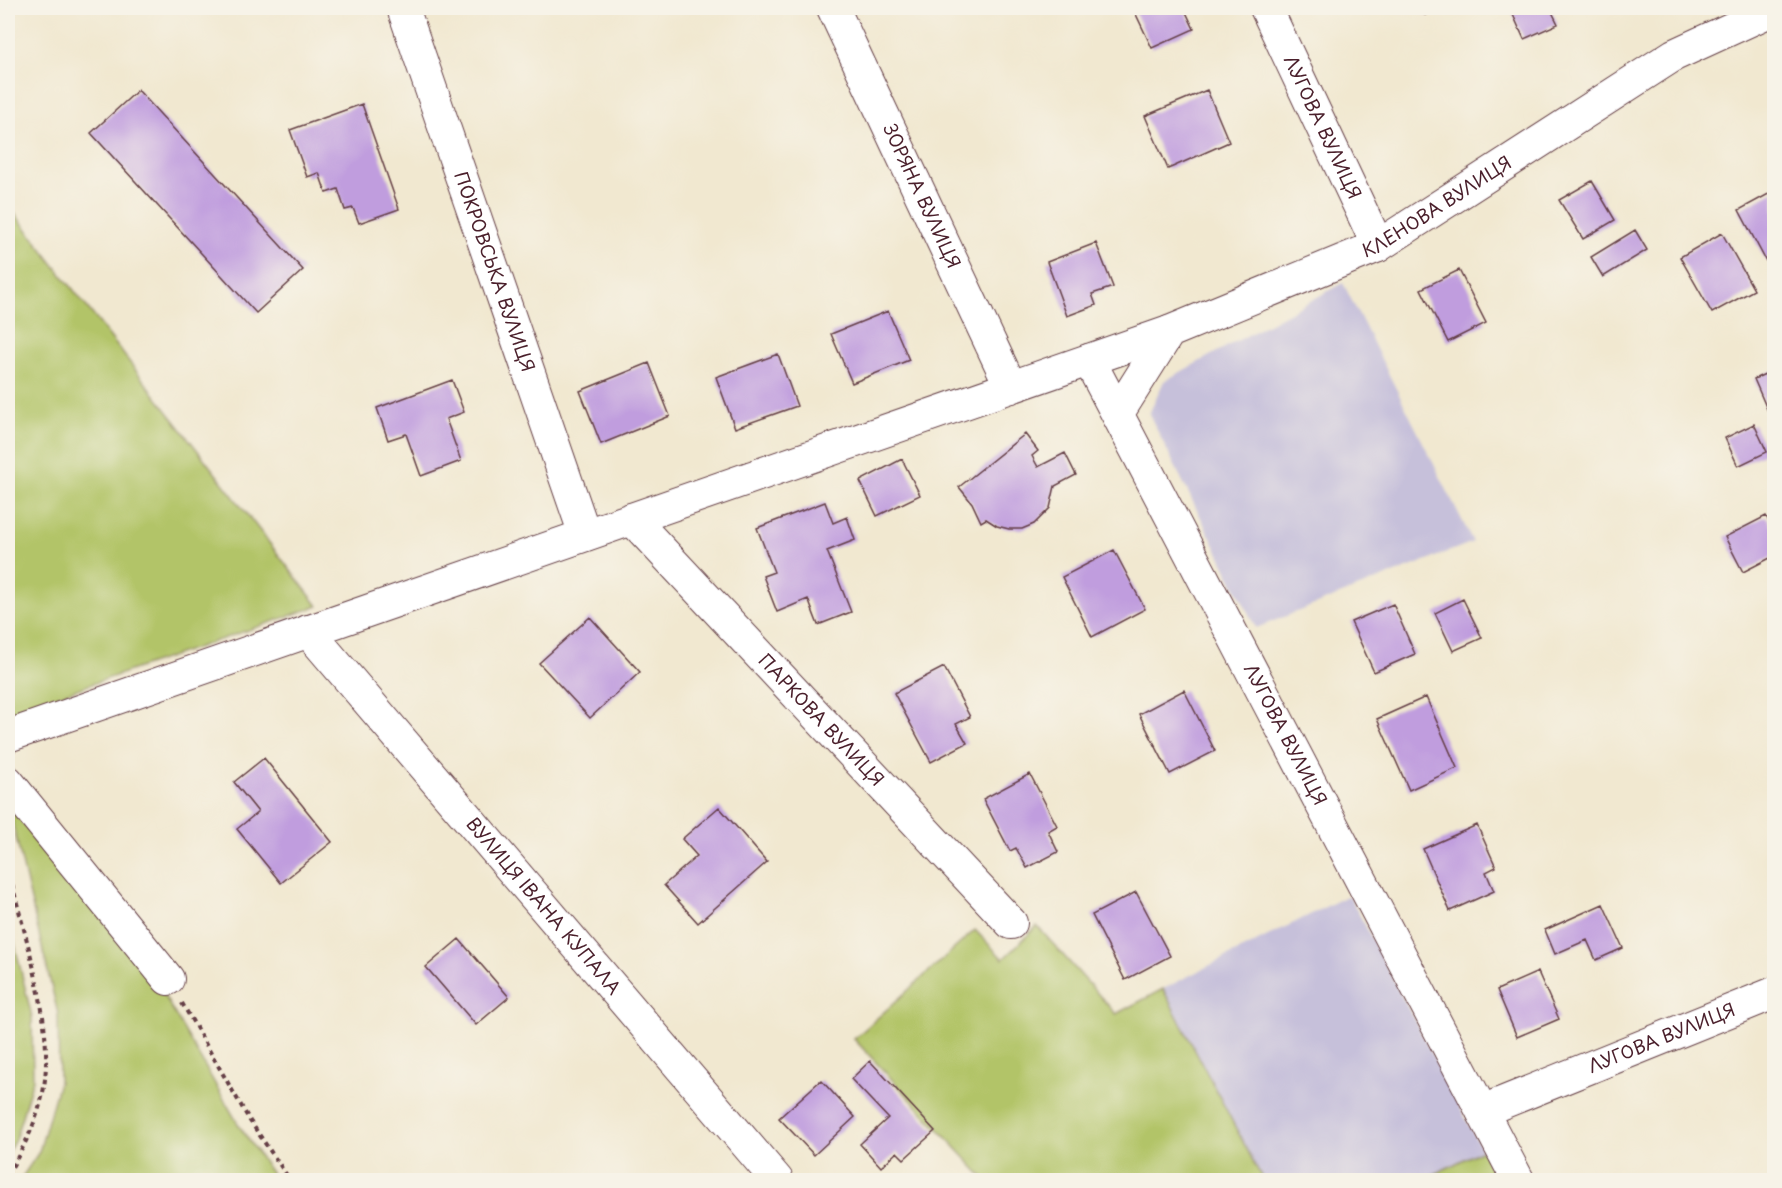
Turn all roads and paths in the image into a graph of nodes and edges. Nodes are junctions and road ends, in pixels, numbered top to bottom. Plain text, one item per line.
1 (403, 8) edge
2 (833, 8) edge
3 (1266, 8) edge
4 (1774, 9) edge
5 (1378, 246) junction
6 (1169, 332) junction
7 (1089, 360) junction
8 (1011, 387) junction
9 (1118, 413) junction
10 (632, 519) junction
11 (585, 535) junction
12 (308, 631) junction
13 (8, 736) edge
14 (8, 782) edge
15 (8, 867) edge
16 (1011, 922) dead end
17 (168, 979) joint
18 (1774, 993) edge
19 (1482, 1111) junction
20 (8, 1173) edge
21 (769, 1178) edge
22 (290, 1180) edge
23 (1518, 1180) edge

1 - 11 street, ПОКРОВСЬКА ВУЛИЦЯ
2 - 8 street, ЗОРЯНА ВУЛИЦЯ
3 - 5 street, ЛУГОВА ВУЛИЦЯ
4 - 5 street, КЛЕНОВА ВУЛИЦЯ
5 - 6 street, КЛЕНОВА ВУЛИЦЯ
6 - 7 street, КЛЕНОВА ВУЛИЦЯ
6 - 9 street
7 - 8 street, КЛЕНОВА ВУЛИЦЯ
7 - 9 street, ЛУГОВА ВУЛИЦЯ
8 - 10 street, КЛЕНОВА ВУЛИЦЯ
9 - 19 street, ЛУГОВА ВУЛИЦЯ
10 - 11 street, КЛЕНОВА ВУЛИЦЯ
10 - 16 street, ПАРКОВА ВУЛИЦЯ
11 - 12 street, КЛЕНОВА ВУЛИЦЯ
12 - 13 street, КЛЕНОВА ВУЛИЦЯ
12 - 21 street, ВУЛИЦЯ ІВАНА КУПАЛА
14 - 17 street
15 - 20 path
17 - 22 path
18 - 19 street, ЛУГОВА ВУЛИЦЯ
19 - 23 street, ЛУГОВА ВУЛИЦЯ

